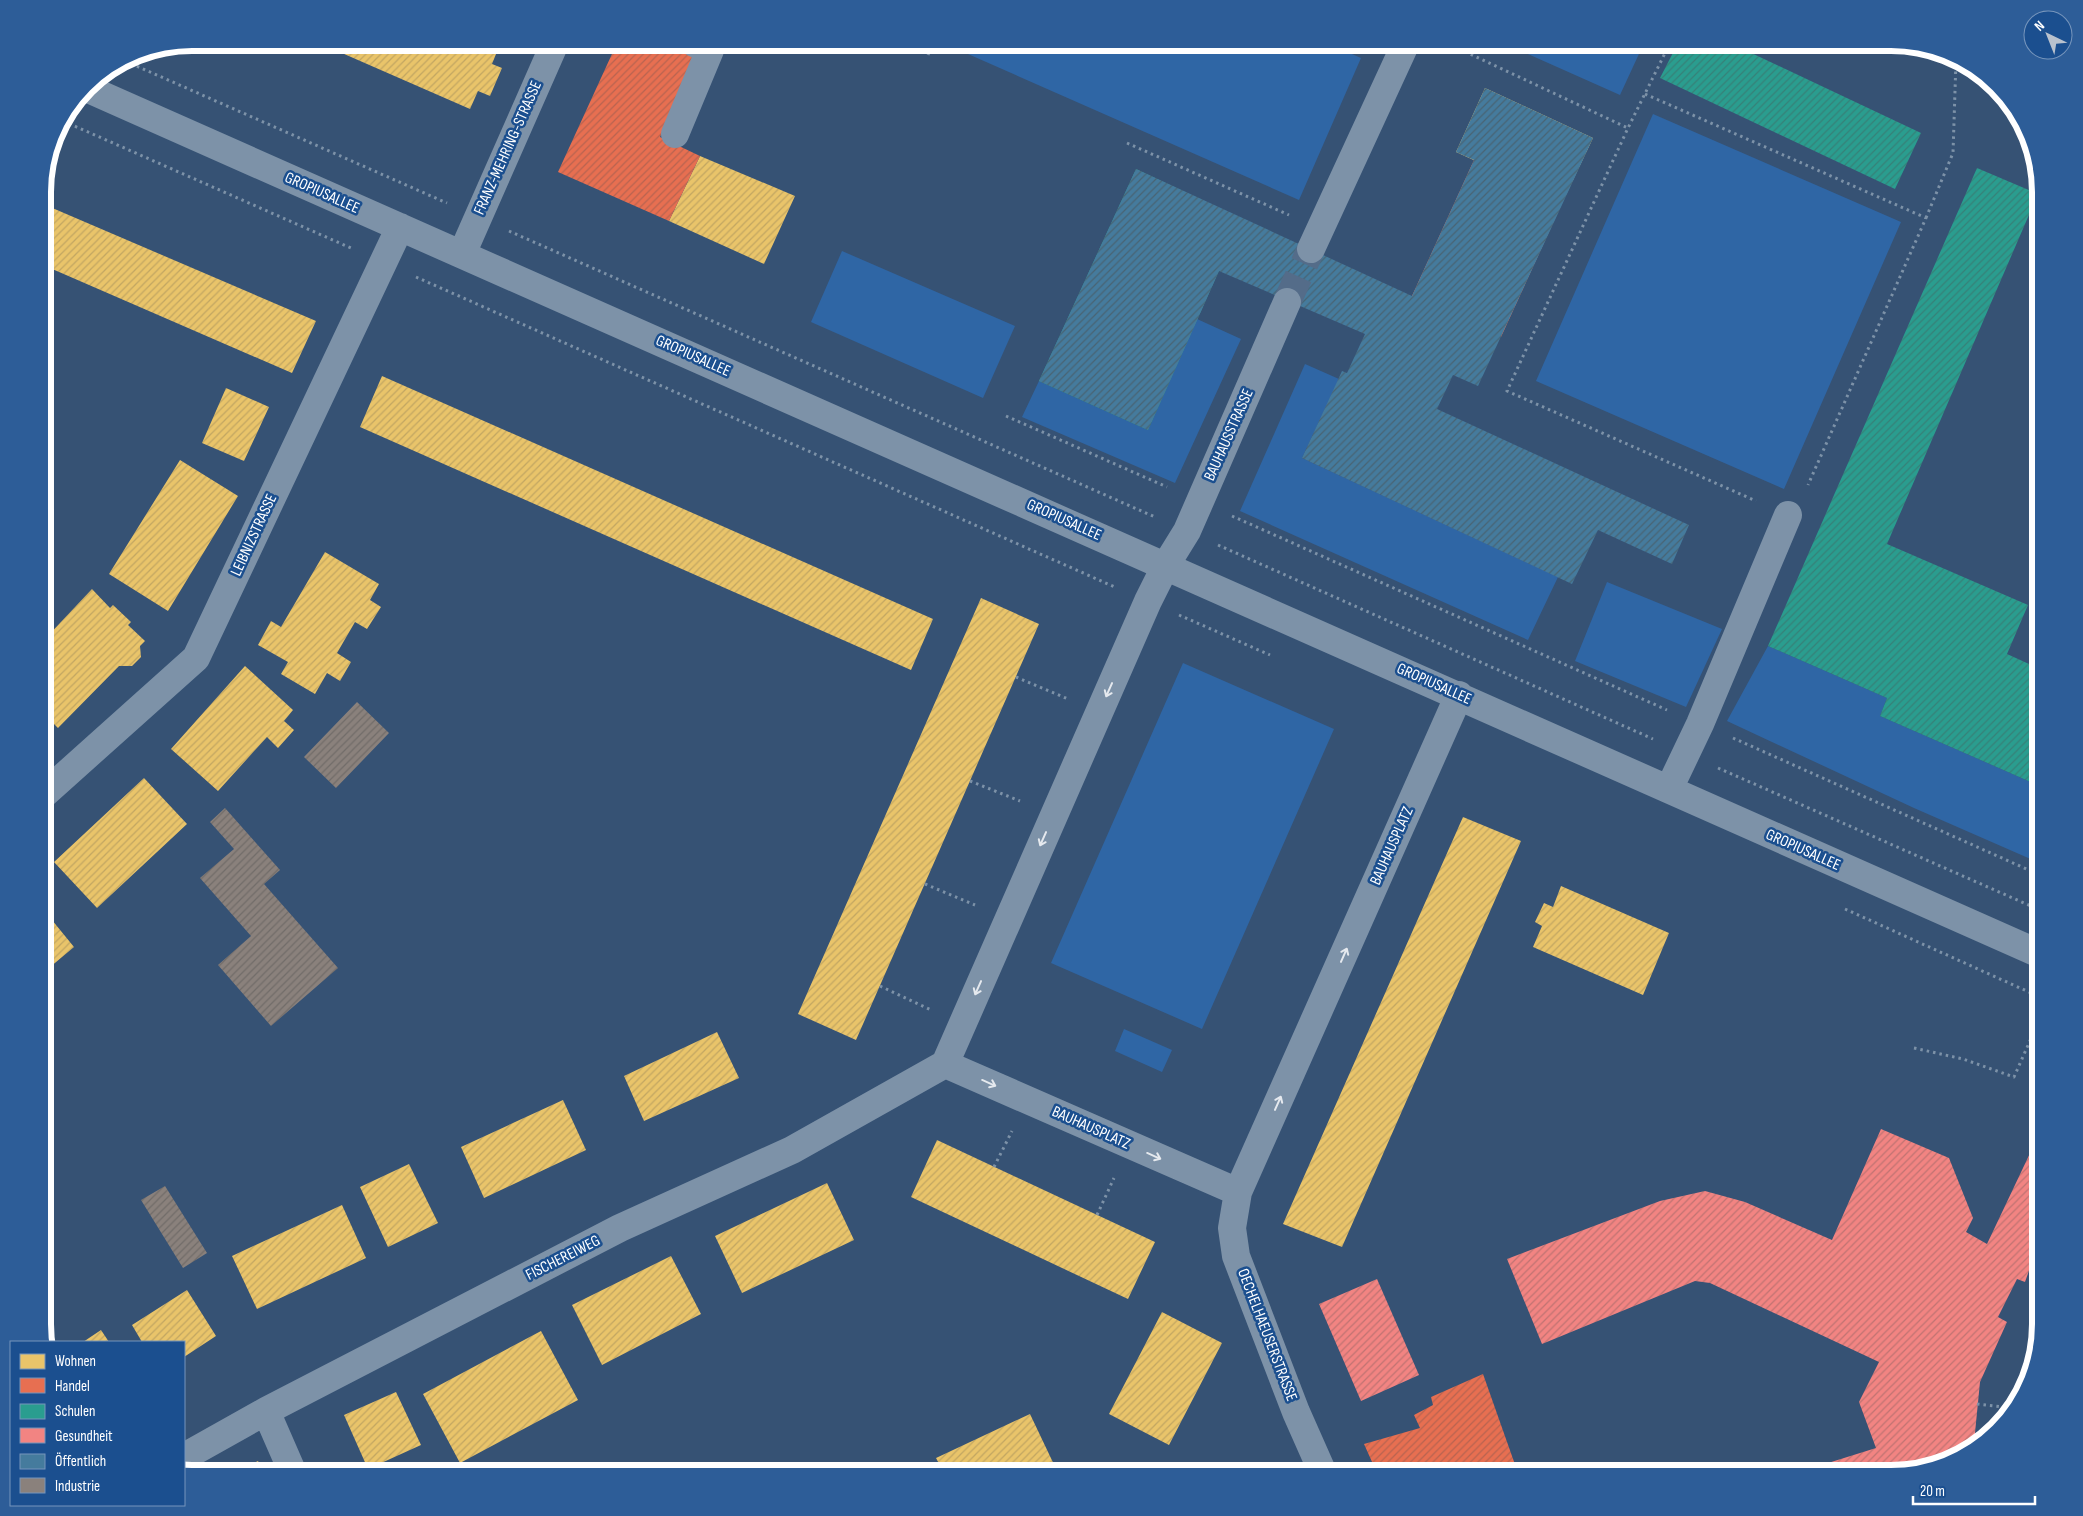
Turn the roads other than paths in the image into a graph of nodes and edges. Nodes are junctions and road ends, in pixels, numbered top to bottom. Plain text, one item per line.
1 (550, 51) edge
2 (710, 51) edge
3 (1402, 51) edge
4 (94, 92) edge
5 (675, 134) dead end
6 (400, 227) junction
7 (1315, 239) tunnel mouth
8 (462, 254) junction
9 (1287, 302) tunnel mouth
10 (1788, 515) road end
11 (1166, 565) junction
12 (1459, 695) junction
13 (52, 787) edge
14 (1669, 789) junction
15 (2032, 950) edge
16 (945, 1064) junction
17 (1238, 1192) junction
18 (266, 1411) junction
19 (185, 1456) edge
20 (289, 1465) edge
21 (1319, 1465) edge

1 - 8 street, FRANZ-MEHRING-STRASSE
2 - 5 street
3 - 7 street
4 - 6 street, GROPIUSALLEE
6 - 8 street, GROPIUSALLEE
6 - 13 street, LEIBNIZSTRASSE
8 - 11 street, GROPIUSALLEE
9 - 11 street, BAUHAUSSTRASSE
10 - 14 street
11 - 12 street, GROPIUSALLEE
11 -> 16 street
12 - 14 street, GROPIUSALLEE
17 -> 12 street, BAUHAUSPLATZ
14 - 15 street, GROPIUSALLEE
16 -> 17 street, BAUHAUSPLATZ
16 - 18 street, FISCHEREIWEG
17 - 21 street, OECHELHAEUSERSTRASSE
18 - 19 street, FISCHEREIWEG
18 - 20 street

